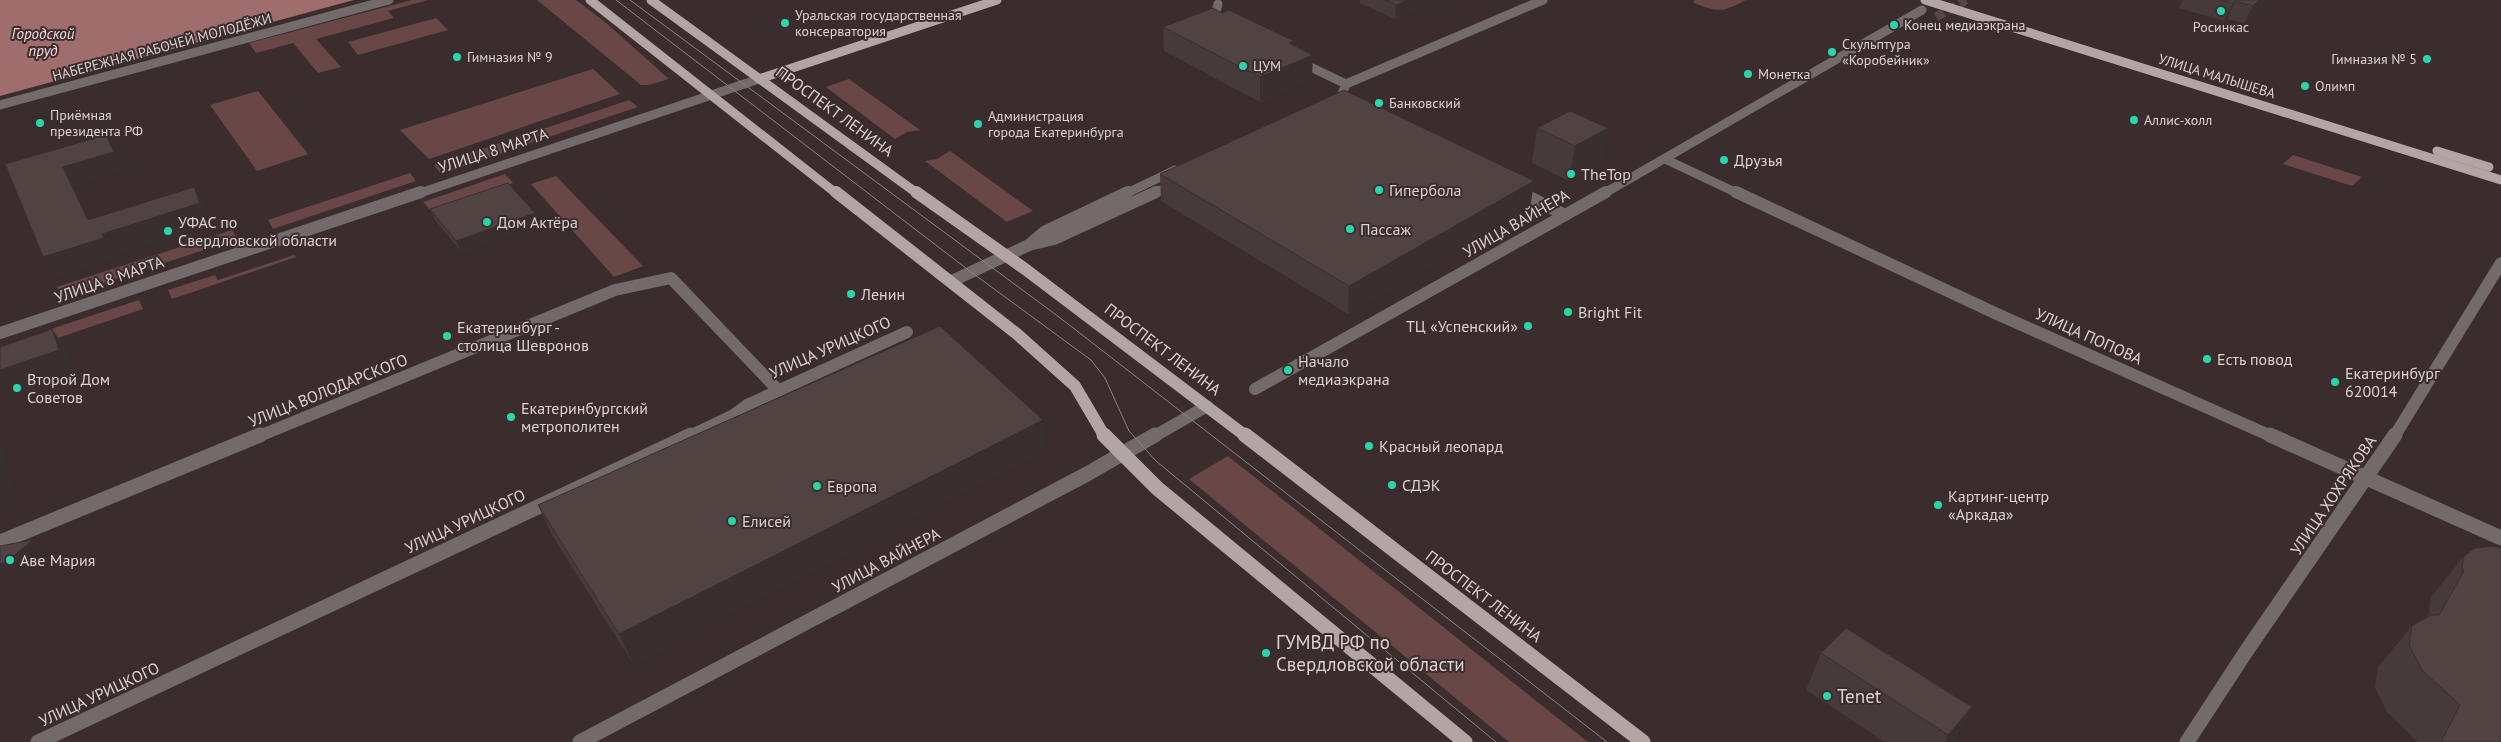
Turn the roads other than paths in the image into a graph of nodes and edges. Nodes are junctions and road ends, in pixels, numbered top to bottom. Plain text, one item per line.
1 (389, 0) edge
2 (590, 0) edge
3 (650, 0) edge
4 (997, 0) edge
5 (1543, 0) edge
6 (1948, 0) edge
7 (1218, 4) dead end
8 (1923, 5) edge
9 (1232, 28) edge
10 (1293, 58) edge
11 (759, 79) junction
12 (1346, 84) junction
13 (712, 95) junction
14 (0, 105) edge
15 (1323, 107) edge
16 (1665, 158) junction
17 (1184, 166) edge
18 (2501, 171) edge
19 (1189, 176) edge
20 (2501, 180) edge
21 (1504, 184) edge
22 (1565, 215) junction
23 (1029, 245) junction
24 (1007, 255) junction
25 (2501, 263) edge
26 (952, 281) junction
27 (1, 329) edge
28 (906, 332) dead end
29 (1256, 389) dead end
30 (778, 390) junction
31 (1207, 406) junction
32 (1120, 455) junction
33 (2365, 478) junction
34 (2501, 538) edge
35 (0, 542) edge
36 (38, 742) edge
37 (580, 742) edge
38 (1465, 742) edge
39 (1643, 742) edge
40 (2188, 742) edge

1 - 14 street, НАБЕРЕЖНАЯ РАБОЧЕЙ МОЛОДЁЖИ
2 - 13 main road
3 - 11 main road, ПРОСПЕКТ ЛЕНИНА
4 - 11 main road, УЛИЦА 8 МАРТА
5 - 12 street
6 - 18 main road, УЛИЦА МАЛЫШЕВА
7 - 9 street
8 - 16 street, УЛИЦА ВАЙНЕРА
8 - 20 main road, УЛИЦА МАЛЫШЕВА
10 - 12 street
11 - 13 street, УЛИЦА 8 МАРТА
11 - 24 main road, ПРОСПЕКТ ЛЕНИНА
12 - 15 street
13 - 26 main road
13 - 27 street, УЛИЦА 8 МАРТА
16 - 22 street, УЛИЦА ВАЙНЕРА
16 - 33 street, УЛИЦА ПОПОВА
17 - 23 street
19 - 23 street
21 - 22 street
22 - 29 street, УЛИЦА ВАЙНЕРА
23 - 24 street
24 - 26 street
24 - 31 main road, ПРОСПЕКТ ЛЕНИНА
25 - 33 street, УЛИЦА ХОХРЯКОВА
26 - 32 main road
28 - 30 street, УЛИЦА УРИЦКОГО
30 - 35 street, УЛИЦА ВОЛОДАРСКОГО
30 - 36 street, УЛИЦА УРИЦКОГО
31 - 32 street, УЛИЦА ВАЙНЕРА
31 - 39 main road, ПРОСПЕКТ ЛЕНИНА
32 - 37 street, УЛИЦА ВАЙНЕРА
32 - 38 main road
33 - 34 street, УЛИЦА ПОПОВА
33 - 40 street, УЛИЦА ХОХРЯКОВА

